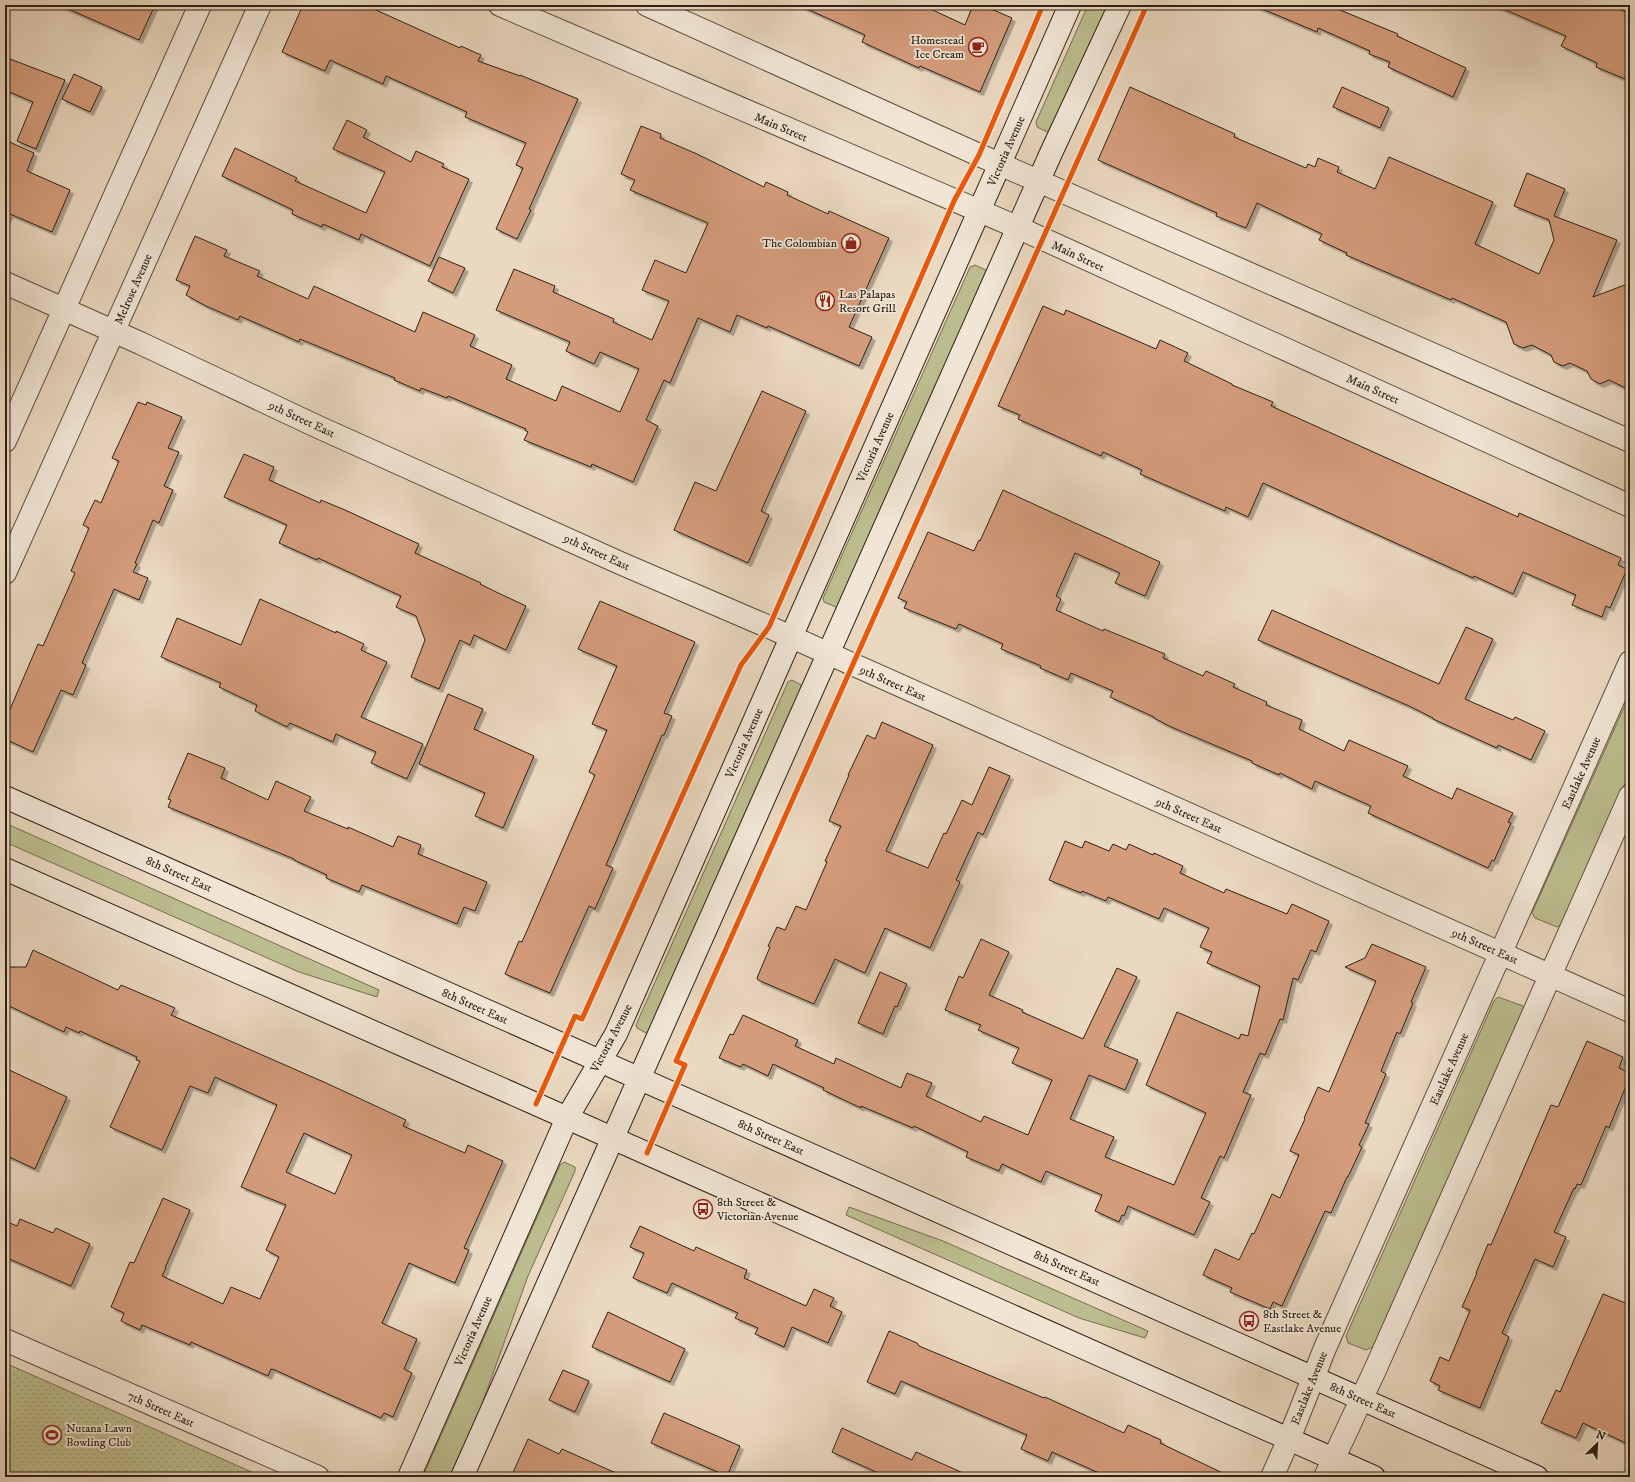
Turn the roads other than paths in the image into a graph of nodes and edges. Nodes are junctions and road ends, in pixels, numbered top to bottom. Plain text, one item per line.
1 (200, 5) edge
2 (260, 5) edge
3 (500, 5) edge
4 (647, 5) edge
5 (1070, 5) edge
6 (1120, 5) edge
7 (1000, 164) junction
8 (1039, 181) junction
9 (980, 212) junction
10 (1019, 228) junction
11 (5, 283) edge
12 (64, 309) junction
13 (113, 332) junction
14 (5, 441) edge
15 (1630, 441) edge
16 (1630, 506) edge
17 (5, 574) edge
18 (791, 637) junction
19 (829, 654) junction
20 (1630, 662) edge
21 (1630, 796) edge
22 (5, 797) edge
23 (5, 869) edge
24 (1501, 953) junction
25 (1551, 976) junction
26 (1630, 1011) edge
27 (599, 1061) junction
28 (640, 1079) junction
29 (567, 1118) junction
30 (614, 1138) junction
31 (5, 1340) edge
32 (1313, 1378) junction
33 (1362, 1399) junction
34 (1289, 1439) junction
35 (1329, 1468) edge
36 (318, 1477) edge
37 (409, 1477) edge
38 (462, 1477) edge
39 (1272, 1477) edge
40 (1374, 1477) edge
41 (1537, 1477) edge

1 - 12 street
2 - 13 street, Melrose Avenue
3 - 9 street, Main Street
4 - 7 street
5 - 7 street, Victoria Avenue
6 - 8 street
7 - 8 street
7 - 9 street, Victoria Avenue
8 - 10 street
8 - 15 street
9 - 10 street, Main Street
9 - 18 street, Victoria Avenue
10 - 16 street, Main Street
10 - 19 street
11 - 12 street, 9th Street East
12 - 13 street, 9th Street East
12 - 14 street
13 - 17 street, Melrose Avenue
13 - 18 street, 9th Street East
18 - 19 street, 9th Street East
18 - 27 street, Victoria Avenue
19 - 24 street, 9th Street East
19 - 28 street
20 - 24 street, Eastlake Avenue
21 - 25 street
22 - 27 street, 8th Street East
23 - 29 street
24 - 25 street, 9th Street East
24 - 32 street, Eastlake Avenue
25 - 26 street, 9th Street East
25 - 33 street
27 - 28 street, 8th Street East
27 - 29 street, Victoria Avenue
28 - 30 street
28 - 32 street, 8th Street East
29 - 30 street
29 - 37 street, Victoria Avenue
30 - 34 street
30 - 38 street
31 - 36 street, 7th Street East
32 - 33 street, 8th Street East
32 - 34 street, Eastlake Avenue
33 - 35 street
33 - 41 street, 8th Street East
34 - 35 street
34 - 39 street, Eastlake Avenue
35 - 40 street

